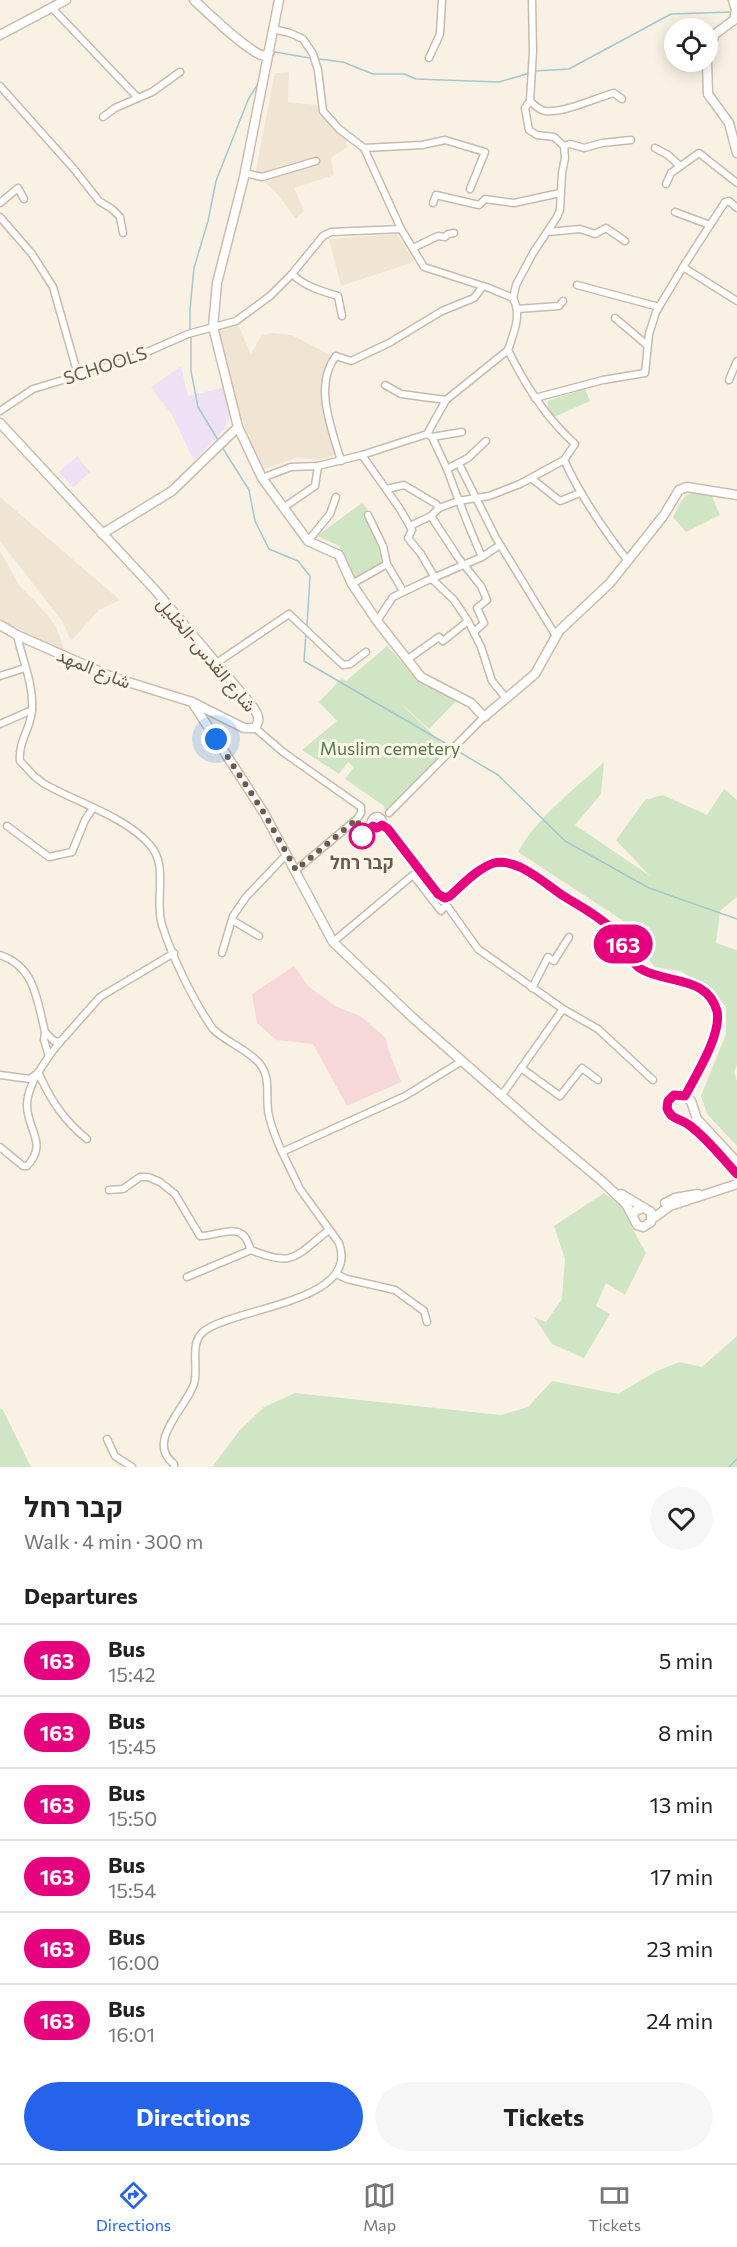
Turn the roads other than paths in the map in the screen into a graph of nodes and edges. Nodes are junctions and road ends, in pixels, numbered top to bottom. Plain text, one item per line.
1 (66, 0) edge
2 (194, 0) edge
3 (279, 0) edge
4 (442, 0) edge
5 (532, 0) edge
6 (733, 0) edge
7 (52, 8) junction
8 (737, 12) edge
9 (718, 32) edge
10 (272, 34) junction
11 (0, 35) edge
12 (241, 41) junction
13 (265, 54) junction
14 (429, 58) dead end
15 (180, 72) dead end
16 (707, 72) edge
17 (0, 86) edge
18 (138, 98) junction
19 (622, 99) dead end
20 (530, 101) junction
21 (103, 117) dead end
22 (631, 140) dead end
23 (564, 146) junction
24 (364, 148) junction
25 (655, 148) dead end
26 (737, 153) edge
27 (316, 161) dead end
28 (680, 166) junction
29 (245, 173) junction
30 (737, 183) edge
31 (666, 184) dead end
32 (470, 189) dead end
33 (560, 193) junction
34 (24, 199) dead end
35 (0, 203) edge
36 (433, 203) dead end
37 (737, 208) edge
38 (675, 212) dead end
39 (0, 217) edge
40 (710, 225) junction
41 (401, 229) junction
42 (548, 232) junction
43 (123, 233) dead end
44 (454, 233) dead end
45 (625, 241) dead end
46 (413, 248) junction
47 (682, 267) junction
48 (292, 274) junction
49 (577, 285) dead end
50 (483, 286) junction
51 (513, 298) junction
52 (563, 301) dead end
53 (737, 301) edge
54 (659, 307) junction
55 (517, 309) junction
56 (342, 316) dead end
57 (615, 318) dead end
58 (213, 327) junction
59 (647, 345) junction
60 (508, 350) junction
61 (737, 361) edge
62 (78, 375) junction
63 (729, 380) dead end
64 (385, 385) dead end
65 (535, 398) junction
66 (446, 400) junction
67 (0, 411) edge
68 (0, 423) edge
69 (238, 427) junction
70 (462, 432) dead end
71 (429, 436) junction
72 (486, 441) dead end
73 (362, 455) junction
74 (564, 460) junction
75 (341, 461) junction
76 (459, 464) junction
77 (318, 466) junction
78 (447, 469) junction
79 (262, 478) junction
80 (531, 478) junction
81 (387, 489) junction
82 (580, 493) junction
83 (737, 495) edge
84 (336, 497) dead end
85 (475, 498) junction
86 (458, 501) junction
87 (284, 508) junction
88 (439, 508) junction
89 (368, 514) dead end
90 (431, 516) junction
91 (410, 526) junction
92 (102, 534) junction
93 (308, 541) junction
94 (500, 545) junction
95 (482, 558) junction
96 (628, 561) junction
97 (387, 564) junction
98 (465, 566) junction
99 (433, 578) junction
100 (352, 584) junction
101 (403, 591) junction
102 (377, 621) junction
103 (468, 621) junction
104 (0, 625) edge
105 (474, 632) junction
106 (17, 635) junction
107 (556, 636) junction
108 (366, 652) dead end
109 (408, 659) junction
110 (214, 664) junction
111 (25, 668) junction
112 (0, 676) edge
113 (506, 698) junction
114 (192, 702) junction
115 (32, 710) junction
116 (484, 717) junction
117 (0, 724) edge
118 (255, 728) junction
119 (93, 808) junction
120 (389, 813) dead end
121 (382, 825) dead end
122 (7, 826) dead end
123 (287, 854) junction
124 (296, 870) junction
125 (232, 920) junction
126 (259, 936) dead end
127 (569, 937) dead end
128 (333, 942) junction
129 (174, 953) junction
130 (222, 953) dead end
131 (0, 955) edge
132 (532, 988) junction
133 (563, 1009) junction
134 (45, 1032) junction
135 (60, 1042) junction
136 (48, 1057) junction
137 (462, 1061) junction
138 (521, 1068) junction
139 (38, 1072) junction
140 (0, 1075) edge
141 (598, 1080) dead end
142 (653, 1080) dead end
143 (502, 1095) junction
144 (685, 1096) junction
145 (692, 1109) junction
146 (680, 1119) junction
147 (276, 1137) junction
148 (87, 1139) dead end
149 (296, 1146) junction
150 (0, 1147) edge
151 (282, 1152) junction
152 (737, 1161) edge
153 (737, 1174) edge
154 (737, 1179) edge
155 (603, 1182) junction
156 (737, 1184) edge
157 (724, 1188) junction
158 (109, 1190) dead end
159 (711, 1193) junction
160 (659, 1206) junction
161 (670, 1206) junction
162 (645, 1208) junction
163 (633, 1217) junction
164 (652, 1219) junction
165 (329, 1230) junction
166 (251, 1250) junction
167 (336, 1274) junction
168 (187, 1277) dead end
169 (427, 1322) dead end
170 (107, 1440) dead end
171 (132, 1467) edge
172 (174, 1467) edge

1 - 7 street
2 - 12 street
3 - 10 street
4 - 14 street
5 - 20 street
6 - 8 street
7 - 11 street
7 - 18 street
8 - 9 street
10 - 12 street
10 - 13 street
10 - 24 street
12 - 13 street
13 - 29 street
15 - 18 street
16 - 26 street
17 - 43 street
18 - 21 street
19 - 20 street
20 - 23 street
22 - 23 street
23 - 33 street
24 - 32 street
24 - 41 street
25 - 28 street
27 - 29 street
28 - 30 street
28 - 31 street
29 - 58 street
33 - 36 street
33 - 42 street
34 - 35 street
37 - 40 street
38 - 40 street
39 - 62 street
40 - 47 street
41 - 46 street
41 - 48 street, SCHOOLS
42 - 45 street
42 - 51 street
44 - 46 street
46 - 50 street
47 - 53 street
47 - 54 street
48 - 56 street
48 - 58 street, SCHOOLS
49 - 54 street
50 - 51 street
50 - 75 street
51 - 55 street
52 - 55 street
54 - 59 street
55 - 60 street
57 - 59 street
58 - 62 street, SCHOOLS
58 - 69 street
59 - 65 street
60 - 65 street
60 - 66 street
61 - 63 street
62 - 67 street, SCHOOLS
64 - 66 street
65 - 74 street
66 - 71 street
68 - 92 street, شارع القدس-الخليل
69 - 79 street
69 - 92 street
70 - 71 street
71 - 73 street
71 - 78 street
72 - 76 street
73 - 75 street
73 - 81 street
74 - 80 street
74 - 82 street
75 - 77 street
76 - 78 street
76 - 85 street
77 - 79 street
77 - 87 street
78 - 86 street
79 - 87 street
80 - 82 street
80 - 85 street
81 - 88 street
81 - 91 street
82 - 96 street
83 - 96 street
84 - 93 street
85 - 86 street
85 - 94 street
86 - 88 street
86 - 95 street
87 - 93 street
88 - 90 street
89 - 97 street
90 - 91 street
90 - 98 street
91 - 99 street
92 - 110 street, شارع القدس-الخليل
93 - 100 street
94 - 95 street
94 - 107 street
95 - 98 street
96 - 107 street
97 - 100 street
97 - 101 street
98 - 99 street
98 - 105 street
99 - 101 street
99 - 103 street
100 - 102 street
101 - 102 street
102 - 109 street
103 - 105 street
103 - 109 street
104 - 106 street, شارع المهد
105 - 113 street
106 - 111 street
106 - 114 street, شارع المهد
107 - 113 street
108 - 110 street
109 - 116 street
110 - 118 street, شارع القدس-الخليل
111 - 112 street
111 - 115 street
113 - 116 street
114 - 118 street, شارع القدس-الخليل
114 - 123 street
115 - 117 street
115 - 119 street
116 - 120 street
118 - 124 street
119 - 122 street
119 - 129 street
121 - 144 street
123 - 124 street
123 - 125 street
124 - 128 street
125 - 126 street
125 - 130 street
127 - 132 street
128 - 132 street
128 - 137 street
129 - 135 street
129 - 147 street
131 - 134 street
132 - 133 street
133 - 138 street
133 - 142 street
134 - 135 street
134 - 136 street
135 - 136 street
136 - 139 street
137 - 143 street
137 - 149 street
138 - 141 street
138 - 143 street
139 - 140 street
139 - 148 street
139 - 150 street
143 - 155 street
144 - 145 street
144 - 146 street
145 - 146 street
145 - 152 street
146 - 153 street
147 - 149 street
147 - 151 street
149 - 151 street
151 - 165 street
154 - 157 street
155 - 162 street
155 - 163 street
156 - 157 street
157 - 159 street
158 - 166 street
159 - 160 street
159 - 161 street
160 - 161 street
160 - 162 street
161 - 164 street
162 - 163 street
162 - 164 street
163 - 164 street
165 - 166 street
165 - 167 street
166 - 168 street
167 - 169 street
167 - 172 street
170 - 171 street

